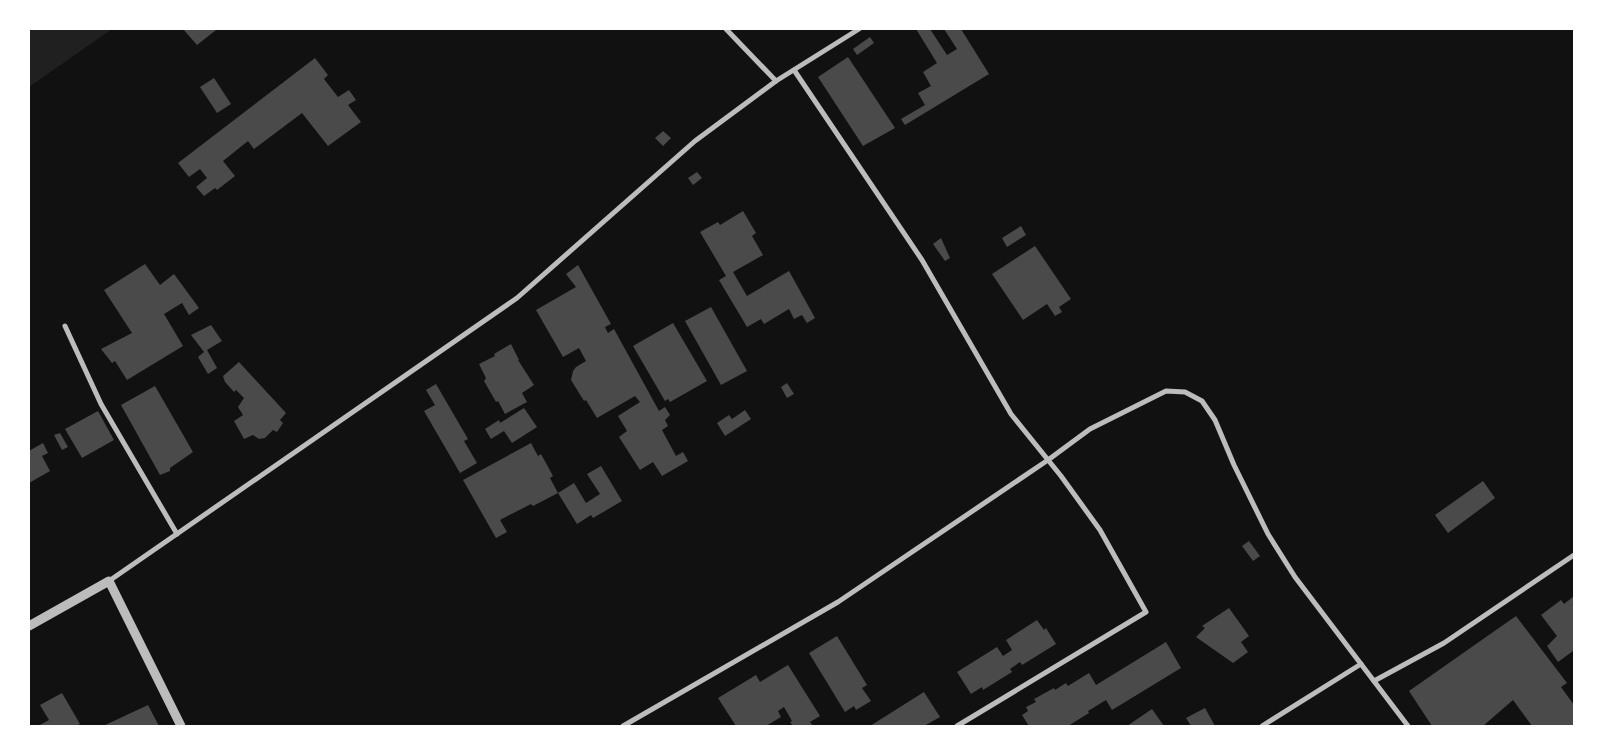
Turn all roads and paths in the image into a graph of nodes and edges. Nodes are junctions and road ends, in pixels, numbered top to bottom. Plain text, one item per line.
1 (726, 29) edge
2 (859, 29) edge
3 (794, 70) junction
4 (776, 81) junction
5 (65, 326) dead end
6 (1048, 460) junction
7 (177, 534) junction
8 (1574, 555) edge
9 (110, 581) junction
10 (29, 626) edge
11 (1361, 664) junction
12 (1374, 681) junction
13 (181, 726) edge
14 (623, 726) edge
15 (957, 726) edge
16 (1262, 726) edge
17 (1408, 726) edge

1 - 4 street
2 - 3 street
3 - 4 street
3 - 6 street
4 - 7 street
5 - 7 street
6 - 11 street
6 - 14 street
6 - 15 street
7 - 9 street
8 - 12 street
9 - 10 street
9 - 13 street
11 - 12 street
11 - 16 street
12 - 17 street

